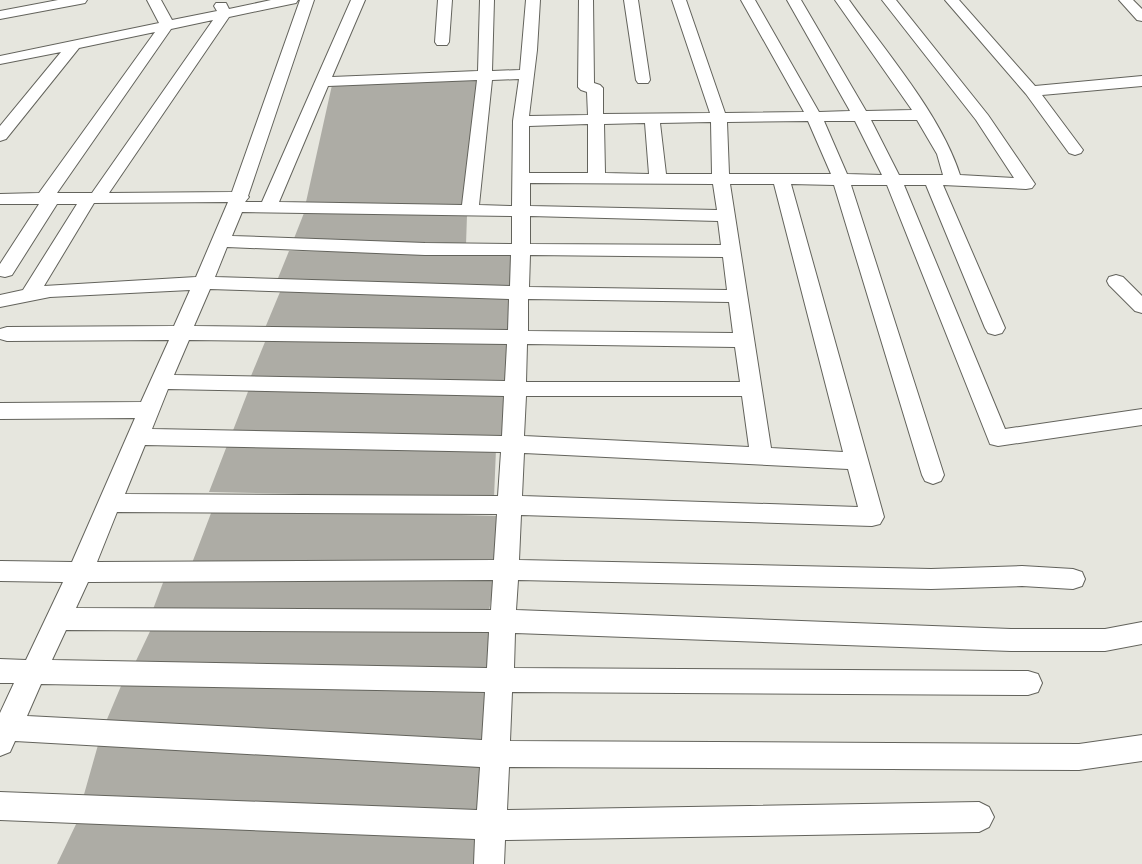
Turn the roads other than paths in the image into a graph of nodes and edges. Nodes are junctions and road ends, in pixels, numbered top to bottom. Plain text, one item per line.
1 (80, 0) edge
2 (154, 0) edge
3 (291, 0) edge
4 (306, 0) edge
5 (358, 0) edge
6 (445, 0) edge
7 (487, 0) edge
8 (533, 0) edge
9 (586, 0) edge
10 (631, 0) edge
11 (679, 0) edge
12 (748, 0) edge
13 (794, 0) edge
14 (842, 0) edge
15 (889, 0) edge
16 (952, 0) edge
17 (1126, 0) edge
18 (221, 6) edge
19 (0, 15) edge
20 (1142, 17) edge
21 (167, 25) junction
22 (442, 42) dead end
23 (74, 45) junction
24 (0, 60) edge
25 (485, 74) junction
26 (527, 74) junction
27 (643, 80) dead end
28 (1142, 81) edge
29 (323, 82) junction
30 (1031, 91) junction
31 (923, 115) junction
32 (814, 116) junction
33 (861, 116) junction
34 (719, 117) junction
35 (597, 119) junction
36 (652, 119) junction
37 (522, 122) junction
38 (0, 136) edge
39 (1075, 150) dead end
40 (521, 178) junction
41 (597, 178) junction
42 (658, 178) junction
43 (721, 178) junction
44 (780, 179) junction
45 (841, 179) junction
46 (893, 179) junction
47 (932, 180) junction
48 (953, 180) junction
49 (93, 198) junction
50 (0, 199) edge
51 (48, 199) junction
52 (237, 202) junction
53 (268, 208) junction
54 (470, 210) junction
55 (522, 211) junction
56 (726, 216) junction
57 (221, 241) junction
58 (521, 250) junction
59 (732, 251) junction
60 (5, 271) dead end
61 (1116, 281) dead end
62 (203, 283) junction
63 (519, 293) junction
64 (30, 294) junction
65 (738, 296) junction
66 (0, 301) edge
67 (1142, 307) edge
68 (995, 328) dead end
69 (182, 333) junction
70 (7, 334) dead end
71 (517, 336) junction
72 (744, 340) junction
73 (161, 382) junction
74 (751, 389) junction
75 (515, 390) junction
76 (149, 410) junction
77 (0, 411) edge
78 (1142, 417) edge
79 (138, 437) junction
80 (512, 444) junction
81 (761, 456) junction
82 (857, 461) junction
83 (933, 475) dead end
84 (109, 503) junction
85 (509, 505) junction
86 (505, 570) junction
87 (0, 571) edge
88 (80, 572) junction
89 (1073, 579) dead end
90 (58, 619) junction
91 (503, 621) junction
92 (1142, 633) edge
93 (0, 671) edge
94 (33, 672) junction
95 (500, 680) junction
96 (1028, 683) dead end
97 (4, 736) edge
98 (1142, 748) edge
99 (495, 754) junction
100 (0, 806) edge
101 (979, 817) dead end
102 (491, 825) junction
103 (489, 864) edge

1 - 19 street
2 - 21 street
3 - 18 street
4 - 52 street
5 - 29 street
6 - 22 street
7 - 25 street
8 - 26 street
9 - 35 street
10 - 27 street
11 - 34 street
12 - 32 street
13 - 33 street
14 - 31 street
15 - 48 street
16 - 30 street
17 - 20 street
18 - 21 street
18 - 49 street
21 - 23 street
21 - 51 street
23 - 24 street
23 - 38 street
25 - 26 street
25 - 29 street
25 - 54 street
26 - 37 street
28 - 30 street
29 - 53 street
30 - 39 street
31 - 33 street
31 - 48 street
32 - 33 street
32 - 34 street
32 - 45 street
33 - 46 street
34 - 36 street
34 - 43 street
35 - 36 street
35 - 37 street
35 - 41 street
36 - 42 street
37 - 40 street
40 - 41 street
40 - 55 street
41 - 42 street
42 - 43 street
43 - 44 street
43 - 56 street
44 - 45 street
44 - 82 street
45 - 46 street
45 - 83 street
46 - 47 street
46 - 78 street
47 - 48 street
47 - 68 street
49 - 51 street
49 - 52 street
49 - 64 street
50 - 51 street
51 - 60 street
52 - 53 street
52 - 57 street
53 - 54 street
54 - 55 street
55 - 56 street
55 - 58 street
56 - 59 street
57 - 58 street
57 - 62 street
58 - 59 street
58 - 63 street
59 - 65 street
61 - 67 street
62 - 63 street
62 - 64 street
62 - 69 street
63 - 65 street
63 - 71 street
64 - 66 street
65 - 72 street
69 - 70 street
69 - 71 street
69 - 73 street
71 - 72 street
71 - 75 street
72 - 74 street
73 - 75 street
73 - 76 street
74 - 75 street
74 - 81 street
75 - 80 street
76 - 77 street
76 - 79 street
79 - 80 street
79 - 84 street
80 - 81 street
80 - 85 street
81 - 82 street
82 - 85 street
84 - 85 street
84 - 88 street
85 - 86 street
86 - 88 street
86 - 89 street
86 - 91 street
87 - 88 street
88 - 90 street
90 - 91 street
90 - 94 street
91 - 92 street
91 - 95 street
93 - 94 street
94 - 95 street
94 - 97 street
95 - 96 street
95 - 99 street
97 - 99 street
98 - 99 street
99 - 102 street
100 - 102 street
101 - 102 street
102 - 103 street

